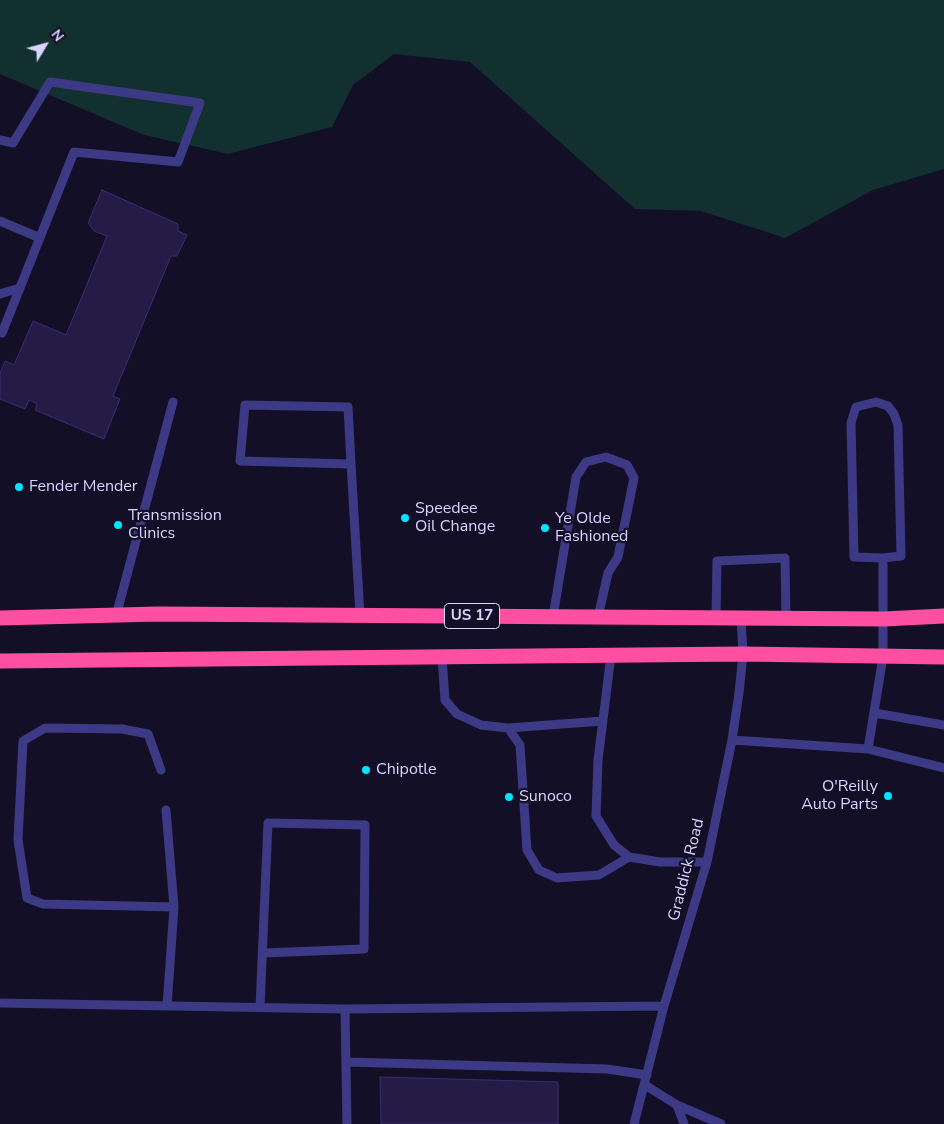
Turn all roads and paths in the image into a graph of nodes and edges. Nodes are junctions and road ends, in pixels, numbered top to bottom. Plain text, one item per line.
1 (0, 140) edge
2 (0, 221) edge
3 (40, 238) junction
4 (20, 288) junction
5 (0, 294) edge
6 (2, 333) dead end
7 (174, 402) dead end
8 (352, 464) junction
9 (882, 558) junction
10 (360, 615) junction
11 (116, 616) junction
12 (944, 616) edge
13 (553, 617) junction
14 (598, 617) junction
15 (0, 618) edge
16 (716, 618) junction
17 (741, 618) junction
18 (786, 618) junction
19 (884, 618) junction
20 (743, 654) junction
21 (612, 655) junction
22 (442, 657) junction
23 (883, 657) junction
24 (944, 657) edge
25 (0, 661) edge
26 (875, 713) junction
27 (603, 721) junction
28 (944, 725) edge
29 (508, 728) junction
30 (732, 740) junction
31 (868, 749) junction
32 (944, 768) edge
33 (161, 770) dead end
34 (166, 810) dead end
35 (629, 857) junction
36 (707, 862) junction
37 (174, 908) junction
38 (264, 954) junction
39 (0, 1003) edge
40 (167, 1006) junction
41 (664, 1006) junction
42 (260, 1007) junction
43 (345, 1009) junction
44 (346, 1062) junction
45 (647, 1075) junction
46 (645, 1085) junction
47 (677, 1105) junction
48 (347, 1124) edge
49 (634, 1124) edge
50 (684, 1124) edge
51 (721, 1124) edge

1 - 3 lane
2 - 3 lane
3 - 4 lane
4 - 5 lane
4 - 6 lane
7 - 11 lane
8 - 8 lane
8 - 10 lane
9 - 9 lane
9 - 19 lane
10 - 11 highway, US 17
10 - 13 highway, US 17
11 - 15 highway, US 17
12 - 19 highway, US 17
13 - 14 highway, US 17
13 - 14 lane
14 - 16 highway, US 17
16 - 17 highway, US 17
16 - 18 lane
17 - 18 highway, US 17
17 - 20 lane, Graddick Road
18 - 19 highway, US 17
19 - 23 lane
20 - 21 highway
20 - 23 highway
20 - 30 lane, Graddick Road
21 - 22 highway
21 - 27 lane
22 - 25 highway
22 - 29 lane
23 - 24 highway
23 - 26 lane
26 - 28 lane
26 - 31 lane
27 - 29 lane
27 - 35 lane
29 - 35 lane
30 - 31 lane
30 - 36 lane, Graddick Road
31 - 32 lane
33 - 37 lane
34 - 37 lane
35 - 36 lane
36 - 41 lane, Graddick Road
37 - 40 lane
38 - 38 lane
38 - 42 lane
39 - 40 lane
40 - 42 lane
41 - 43 lane
41 - 45 lane, Graddick Road
42 - 43 lane
43 - 44 lane
44 - 45 lane
44 - 48 lane
45 - 46 lane, Graddick Road
46 - 47 lane
46 - 49 lane, Graddick Road
47 - 50 lane
47 - 51 lane

